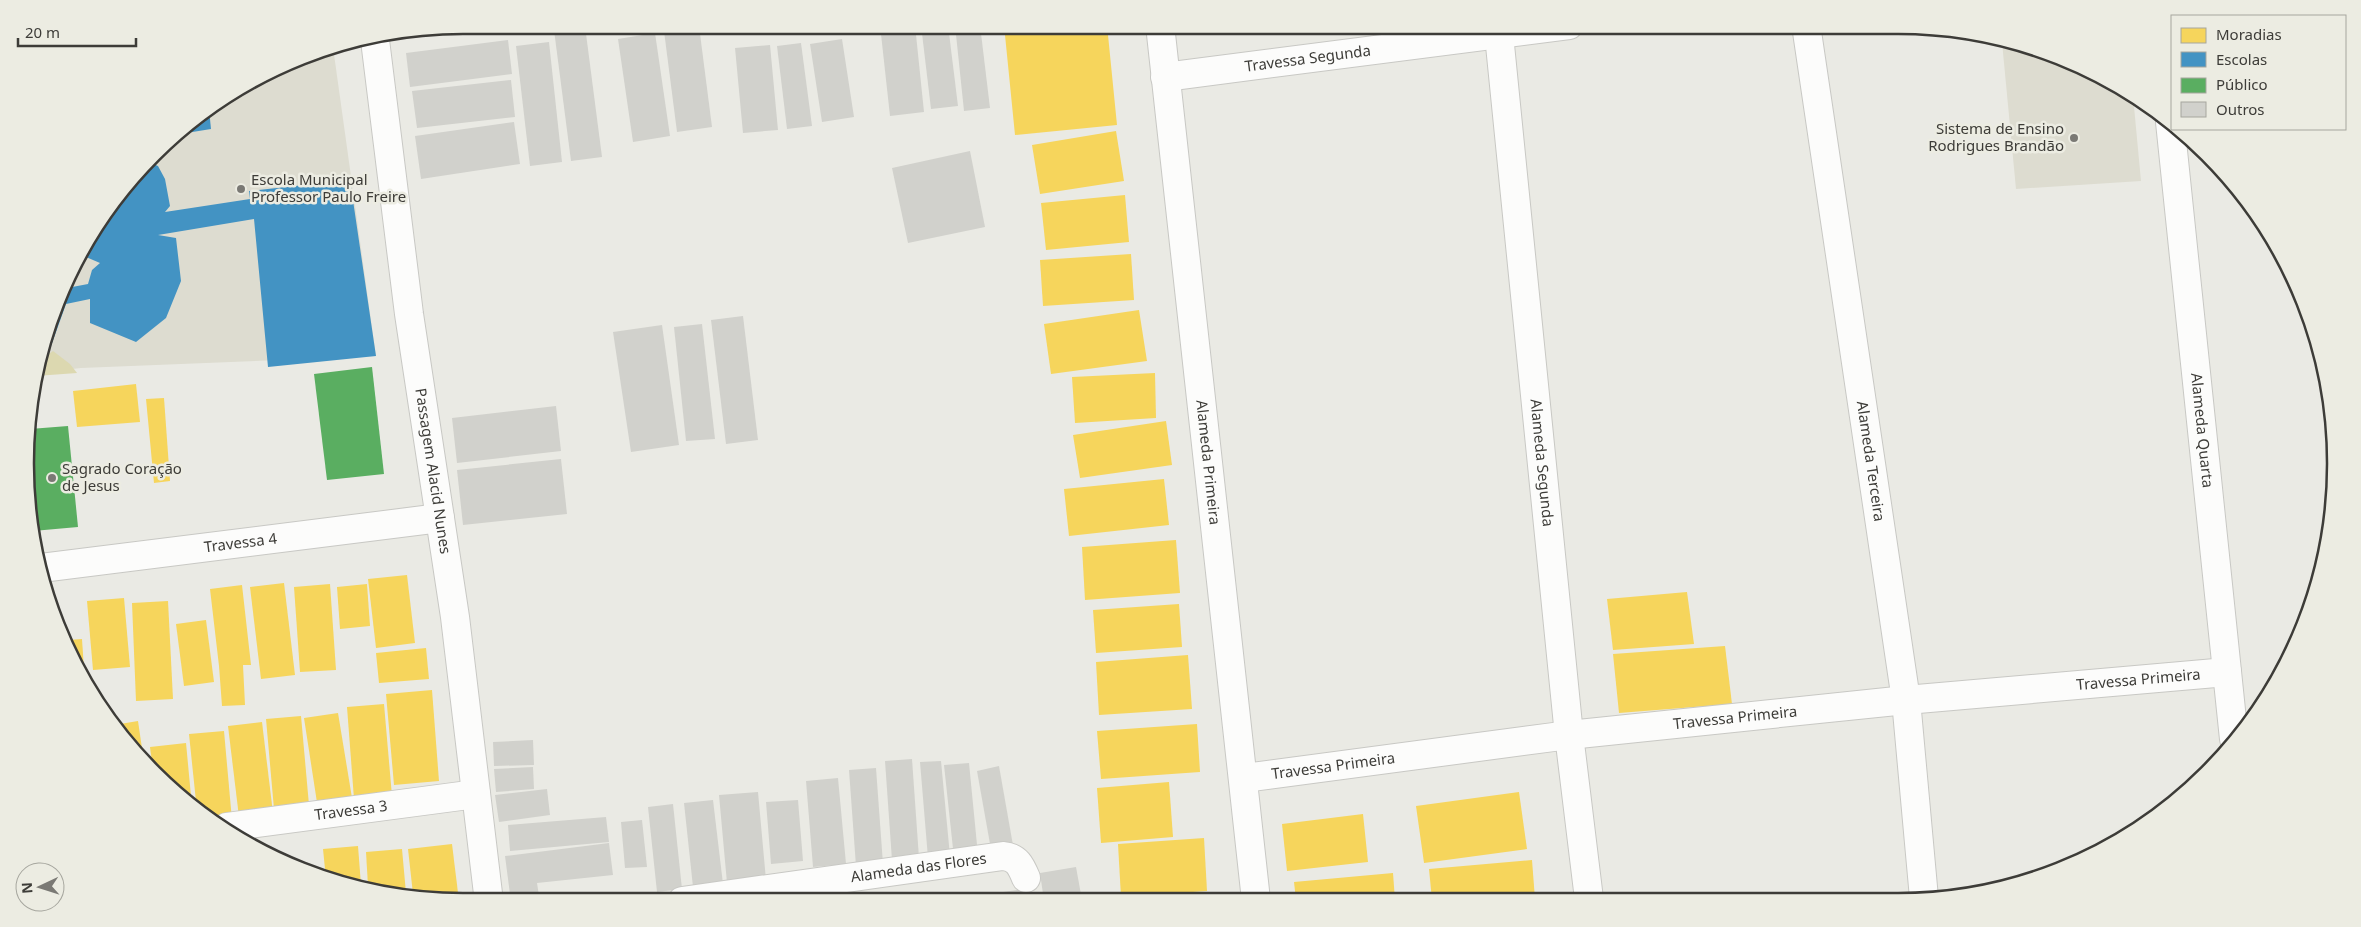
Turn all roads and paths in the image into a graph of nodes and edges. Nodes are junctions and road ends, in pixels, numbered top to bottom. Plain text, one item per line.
1 (1161, 34) edge
2 (1470, 34) edge
3 (1498, 34) edge
4 (1807, 34) edge
5 (374, 43) edge
6 (1165, 77) junction
7 (2171, 132) edge
8 (440, 518) junction
9 (46, 567) edge
10 (2228, 672) junction
11 (1906, 700) junction
12 (2233, 731) edge
13 (1568, 734) junction
14 (1244, 778) junction
15 (476, 794) junction
16 (233, 826) edge
17 (1026, 878) dead end
18 (1923, 892) edge
19 (488, 893) edge
20 (745, 893) edge
21 (1255, 893) edge
22 (1589, 893) edge

1 - 6 street, Alameda Primeira
2 - 6 street, Travessa Segunda
3 - 13 street, Alameda Segunda
4 - 11 street, Alameda Terceira
5 - 8 street, Passagem Alacid Nunes
6 - 14 street, Alameda Primeira
7 - 10 street, Alameda Quarta
8 - 9 street, Travessa 4
8 - 15 street, Passagem Alacid Nunes
10 - 11 street, Travessa Primeira
10 - 12 street, Alameda Quarta
11 - 13 street, Travessa Primeira
11 - 18 street, Alameda Terceira
13 - 14 street, Travessa Primeira
13 - 22 street, Alameda Segunda
14 - 21 street, Alameda Primeira
15 - 16 street, Travessa 3
15 - 19 street, Passagem Alacid Nunes
17 - 20 street, Alameda das Flores

